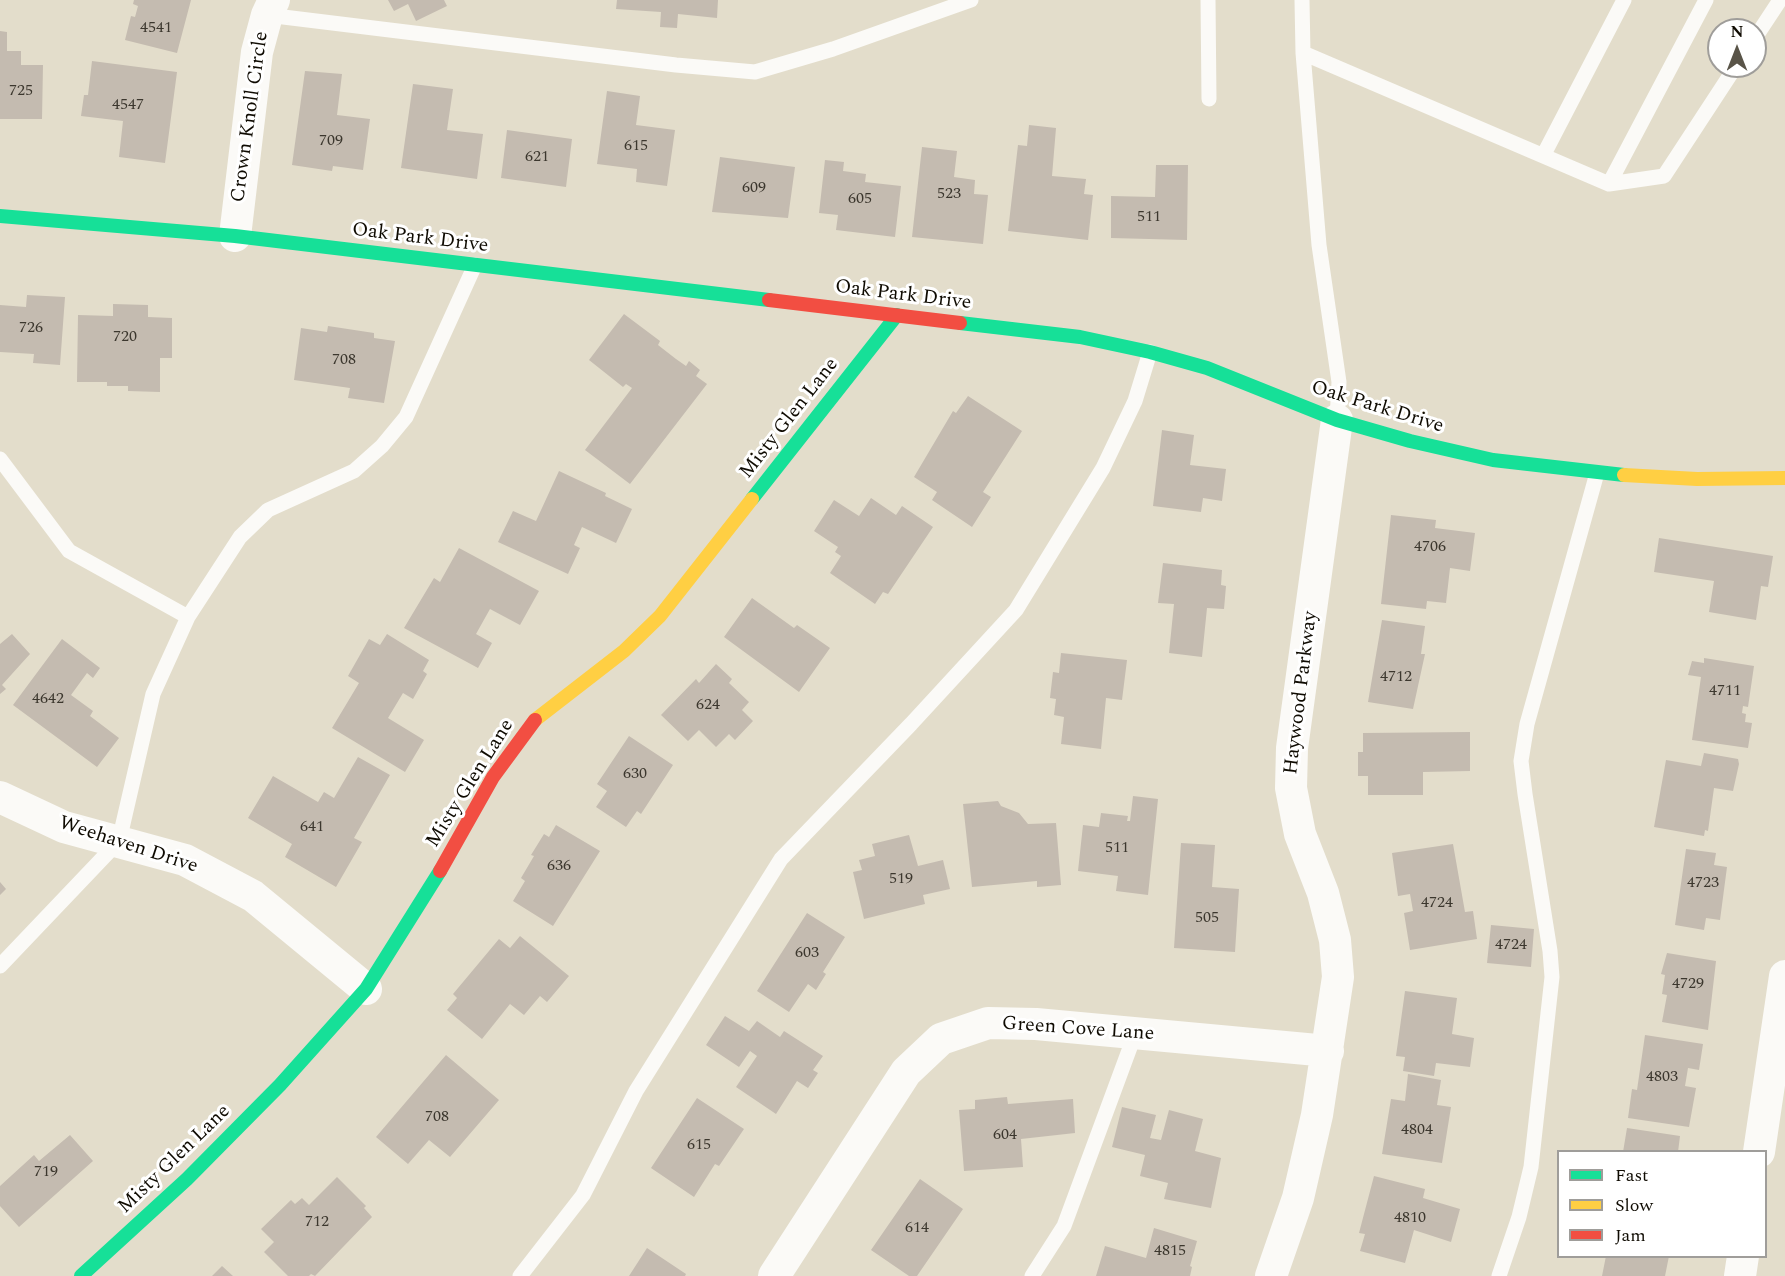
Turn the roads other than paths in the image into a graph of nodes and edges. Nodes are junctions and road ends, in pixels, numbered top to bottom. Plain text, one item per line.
1 (970, 0) edge
2 (1208, 0) edge
3 (1302, 0) edge
4 (1624, 0) edge
5 (1706, 0) edge
6 (1780, 0) edge
7 (270, 8) edge
8 (1767, 20) edge
9 (1303, 53) junction
10 (1728, 78) edge
11 (1209, 99) dead end
12 (1544, 154) junction
13 (1609, 184) junction
14 (0, 216) edge
15 (235, 236) junction
16 (475, 266) junction
17 (897, 315) junction
18 (1150, 352) junction
19 (1337, 420) junction
20 (0, 459) edge
21 (1597, 472) junction
22 (1785, 478) edge
23 (188, 617) junction
24 (0, 797) edge
25 (119, 841) junction
26 (0, 966) edge
27 (1785, 975) edge
28 (366, 989) junction
29 (1134, 1034) junction
30 (1328, 1051) junction
31 (1759, 1150) edge
32 (1743, 1258) edge
33 (81, 1276) edge
34 (520, 1276) edge
35 (774, 1276) edge
36 (1032, 1276) edge
37 (1271, 1276) edge
38 (1499, 1276) edge
39 (1740, 1276) edge

1 - 7 lane
2 - 11 lane
3 - 9 lane
4 - 12 lane
5 - 13 lane
6 - 8 lane
7 - 15 street, Crown Knoll Circle
9 - 12 lane
9 - 19 lane
10 - 13 lane
12 - 13 lane
14 - 15 street, Oak Park Drive
15 - 16 street, Oak Park Drive
16 - 17 street, Oak Park Drive
16 - 23 lane
17 - 18 street, Oak Park Drive
17 - 28 street, Misty Glen Lane
18 - 19 street, Oak Park Drive
18 - 34 lane
19 - 21 street, Oak Park Drive
19 - 30 street, Haywood Parkway
20 - 23 lane
21 - 22 street, Oak Park Drive
21 - 38 lane
23 - 25 lane
24 - 25 street, Weehaven Drive
25 - 26 lane
25 - 28 street, Weehaven Drive
27 - 31 street
28 - 33 street, Misty Glen Lane
29 - 30 street, Green Cove Lane
29 - 35 street, Green Cove Lane
29 - 36 lane
30 - 37 street, Haywood Parkway
32 - 39 street

